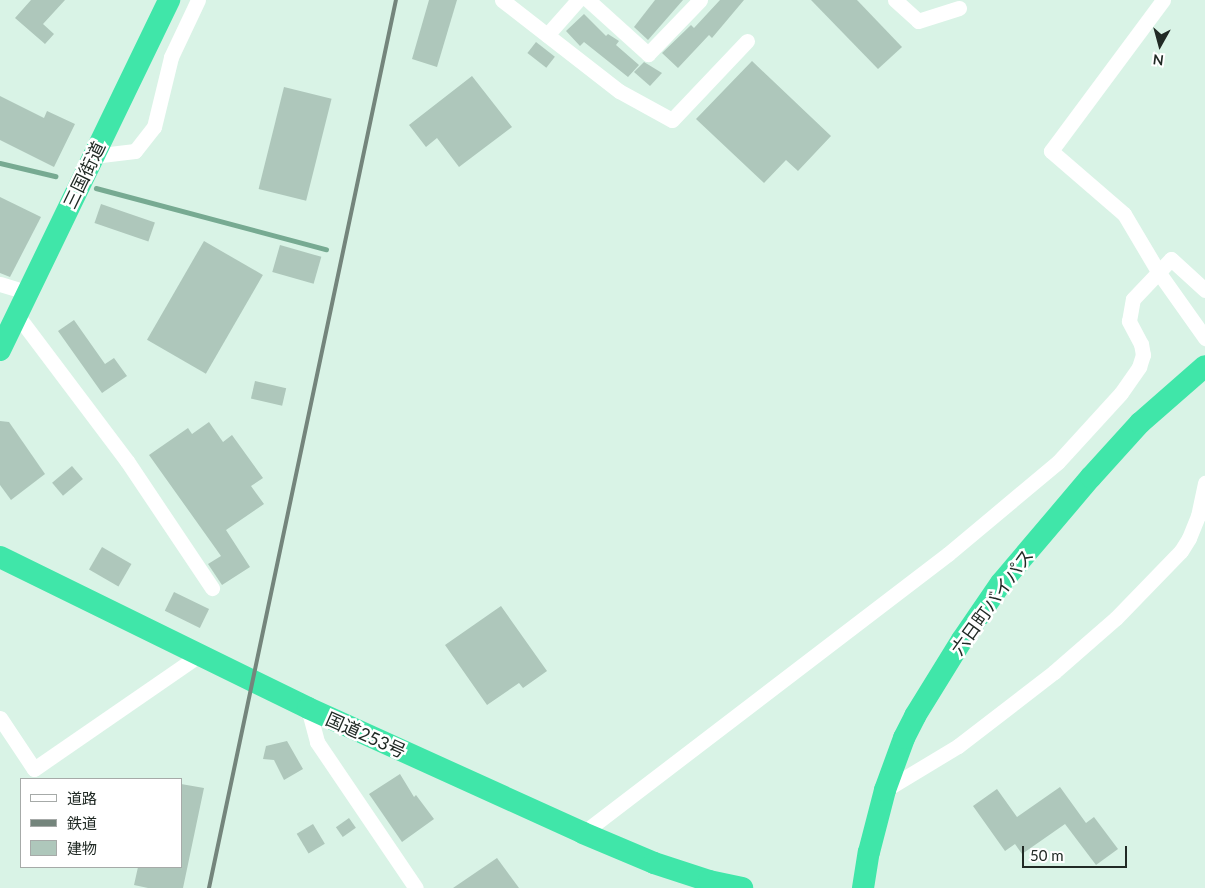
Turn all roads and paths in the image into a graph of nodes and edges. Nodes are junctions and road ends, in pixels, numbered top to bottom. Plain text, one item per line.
1 (169, 0) edge
2 (198, 0) edge
3 (502, 0) edge
4 (578, 0) edge
5 (588, 0) edge
6 (700, 0) edge
7 (896, 0) edge
8 (1163, 0) edge
9 (959, 8) dead end
10 (547, 35) junction
11 (747, 42) dead end
12 (93, 156) junction
13 (1159, 273) junction
14 (0, 284) edge
15 (1205, 290) edge
16 (27, 292) junction
17 (17, 315) junction
18 (1205, 338) edge
19 (0, 350) edge
20 (1205, 366) edge
21 (1205, 483) edge
22 (0, 557) edge
23 (212, 588) dead end
24 (199, 655) junction
25 (308, 708) junction
26 (0, 718) edge
27 (885, 790) junction
28 (583, 833) junction
29 (416, 888) edge
30 (742, 888) edge
31 (863, 888) edge

1 - 12 highway, 三国街道
2 - 12 street
3 - 10 street
4 - 10 street
5 - 6 street
7 - 9 street
8 - 13 street
10 - 11 street
12 - 16 highway, 三国街道
13 - 15 street
13 - 18 street
13 - 28 street
14 - 16 street
16 - 17 highway, 三国街道
17 - 19 highway, 三国街道
17 - 23 street
20 - 27 highway, 六日町バイパス
21 - 27 street
22 - 24 highway, 国道253号
24 - 25 highway, 国道253号
24 - 26 street
25 - 28 highway, 国道253号
25 - 29 street
27 - 31 highway, 六日町バイパス
28 - 30 highway, 国道253号

